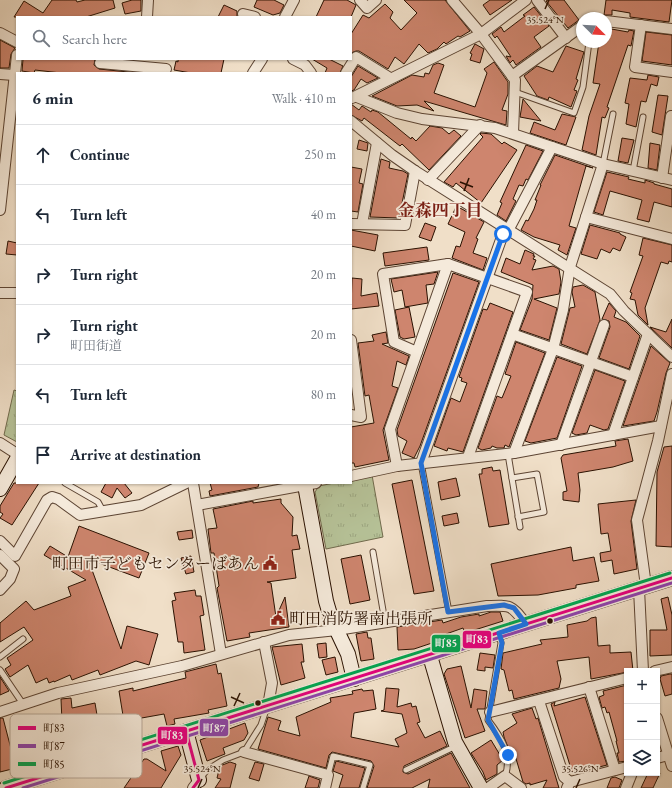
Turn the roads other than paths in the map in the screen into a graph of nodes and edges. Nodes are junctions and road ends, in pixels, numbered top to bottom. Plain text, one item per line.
1 (148, 0) edge
2 (294, 0) edge
3 (360, 0) edge
4 (376, 0) edge
5 (452, 0) edge
6 (526, 0) edge
7 (537, 0) edge
8 (243, 14) dead end
9 (147, 16) edge
10 (250, 16) edge
11 (286, 16) edge
12 (612, 22) edge
13 (641, 25) junction
14 (672, 29) edge
15 (576, 30) edge
16 (0, 33) edge
17 (481, 34) junction
18 (566, 38) junction
19 (16, 41) edge
20 (588, 48) edge
21 (17, 60) edge
22 (161, 60) edge
23 (261, 60) edge
24 (295, 60) edge
25 (106, 62) edge
26 (167, 71) edge
27 (254, 72) edge
28 (310, 72) edge
29 (347, 72) edge
30 (672, 72) edge
31 (0, 74) edge
32 (512, 76) junction
33 (15, 77) edge
34 (390, 78) junction
35 (515, 92) junction
36 (354, 98) edge
37 (613, 114) dead end
38 (671, 116) edge
39 (643, 117) dead end
40 (352, 123) edge
41 (480, 125) junction
42 (671, 128) edge
43 (513, 133) junction
44 (377, 143) junction
45 (552, 147) junction
46 (603, 164) junction
47 (415, 171) junction
48 (633, 171) junction
49 (667, 179) edge
50 (428, 180) junction
51 (0, 210) edge
52 (586, 217) junction
53 (352, 224) edge
54 (362, 224) junction
55 (507, 230) junction
56 (672, 239) edge
57 (448, 264) junction
58 (570, 267) junction
59 (488, 277) junction
60 (0, 293) edge
61 (16, 293) edge
62 (604, 325) dead end
63 (512, 334) junction
64 (648, 334) junction
65 (352, 348) edge
66 (553, 349) junction
67 (417, 352) junction
68 (672, 357) edge
69 (591, 362) junction
70 (672, 374) edge
71 (633, 377) junction
72 (352, 415) edge
73 (661, 426) junction
74 (613, 435) junction
75 (0, 443) edge
76 (561, 445) junction
77 (16, 453) edge
78 (511, 453) junction
79 (468, 457) junction
80 (16, 461) edge
81 (421, 463) junction
82 (397, 466) junction
83 (352, 476) edge
84 (512, 478) junction
85 (69, 484) edge
86 (184, 484) edge
87 (193, 484) edge
88 (309, 484) edge
89 (0, 489) edge
90 (197, 505) junction
91 (103, 511) junction
92 (518, 517) junction
93 (520, 527) dead end
94 (0, 541) edge
95 (373, 552) dead end
96 (0, 555) edge
97 (672, 578) edge
98 (642, 588) junction
99 (0, 590) edge
100 (448, 612) junction
101 (385, 622) junction
102 (526, 624) junction
103 (337, 630) junction
104 (499, 633) junction
105 (23, 639) dead end
106 (264, 642) junction
107 (221, 654) junction
108 (430, 656) junction
109 (0, 658) edge
110 (672, 667) edge
111 (643, 668) edge
112 (0, 670) edge
113 (660, 670) edge
114 (354, 679) junction
115 (624, 679) edge
116 (589, 688) junction
117 (539, 701) junction
118 (23, 704) junction
119 (268, 706) junction
120 (0, 712) edge
121 (490, 712) junction
122 (660, 726) edge
123 (186, 731) junction
124 (142, 745) edge
125 (457, 745) junction
126 (244, 752) junction
127 (669, 752) edge
128 (660, 756) edge
129 (672, 766) edge
130 (624, 768) edge
131 (406, 770) dead end
132 (615, 770) junction
133 (328, 774) junction
134 (505, 776) junction
135 (631, 776) edge
136 (38, 778) edge
137 (196, 784) edge
138 (568, 785) edge
139 (6, 788) edge
140 (325, 788) edge
141 (363, 788) edge
142 (481, 788) edge
143 (488, 788) edge
144 (522, 788) edge
145 (626, 788) edge

1 - 9 street
2 - 11 street
3 - 4 street
5 - 17 street
6 - 17 street
7 - 18 street
8 - 10 street
12 - 13 street
13 - 14 street
13 - 30 street
15 - 18 street
16 - 19 street
17 - 32 street
17 - 34 street
18 - 32 street
20 - 35 lane
21 - 33 street
22 - 26 street
23 - 27 street
24 - 28 street
25 - 26 street
29 - 34 street
31 - 33 street
32 - 35 street
33 - 51 street
34 - 36 street
35 - 43 street
36 - 41 street
37 - 46 lane
38 - 42 street
39 - 48 lane
40 - 44 street
41 - 43 street
41 - 50 street
42 - 49 street
43 - 45 street
44 - 47 street
44 - 54 street
45 - 46 street
45 - 55 street
46 - 48 street
46 - 52 street
47 - 50 street
47 - 54 street
48 - 49 street
50 - 55 street
52 - 56 street
52 - 58 street
53 - 54 street
55 - 58 street
55 - 59 street
57 - 59 street
57 - 67 street
57 - 67 street
58 - 64 street
58 - 66 street
59 - 63 street
59 - 81 street
60 - 61 street
62 - 69 street
63 - 66 street
63 - 79 street
64 - 68 street
64 - 71 street
65 - 72 street
66 - 69 street
66 - 78 street
67 - 82 street
69 - 71 street
69 - 76 street
70 - 73 street
71 - 74 street
73 - 74 street
73 - 98 street
74 - 76 street
75 - 77 street
76 - 78 street
78 - 79 street
78 - 84 lane
79 - 81 street
80 - 89 main road
81 - 82 street
81 - 100 lane
82 - 83 street
84 - 92 lane
84 - 92 lane
85 - 91 lane
86 - 91 street
87 - 90 street
88 - 90 street
88 - 103 main road
90 - 107 street
91 - 94 street
92 - 93 lane
95 - 101 lane
96 - 99 street
97 - 98 main road
98 - 102 main road
98 - 111 street
100 - 101 street
100 - 102 street
101 - 103 street
102 - 104 main road
103 - 106 street
103 - 114 main road
104 - 108 main road
104 - 121 lane
105 - 109 lane
106 - 107 street
106 - 119 street
107 - 118 street
108 - 114 main road
108 - 125 main road
110 - 113 street
112 - 118 lane
114 - 119 main road
115 - 116 street
116 - 117 street
116 - 132 street
117 - 121 street
117 - 138 street
118 - 120 street
119 - 123 main road
119 - 126 lane
121 - 134 lane
122 - 127 street
123 - 124 main road
123 - 137 main road
125 - 131 lane
125 - 142 main road
126 - 133 street
126 - 137 lane
127 - 128 street
127 - 129 street
130 - 132 street
132 - 138 street
133 - 140 street
133 - 141 lane
134 - 143 street
134 - 144 street
135 - 145 street
136 - 139 main road

